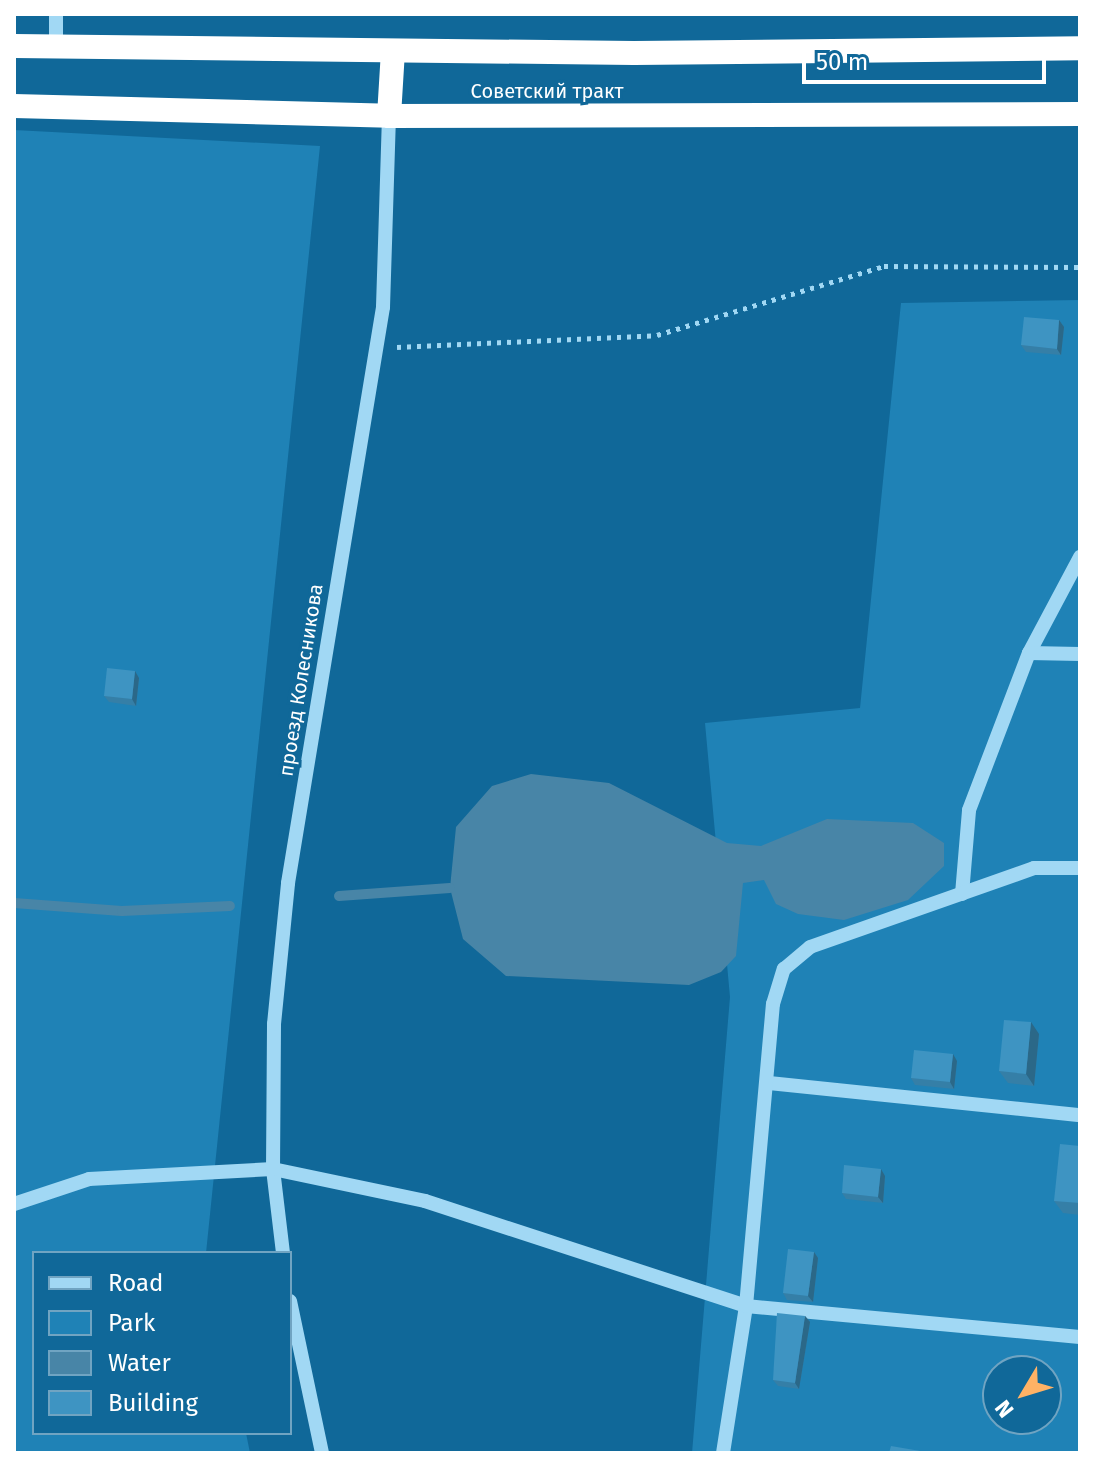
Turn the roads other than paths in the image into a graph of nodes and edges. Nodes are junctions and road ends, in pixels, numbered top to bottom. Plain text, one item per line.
1 (56, 14) edge
2 (14, 46) edge
3 (56, 47) junction
4 (1080, 48) edge
5 (393, 51) junction
6 (14, 106) edge
7 (1080, 114) edge
8 (389, 116) junction
9 (1080, 557) edge
10 (1029, 653) junction
11 (1080, 654) edge
12 (1080, 868) edge
13 (962, 894) junction
14 (769, 1083) junction
15 (1080, 1115) edge
16 (273, 1169) junction
17 (14, 1204) edge
18 (283, 1251) edge
19 (746, 1306) junction
20 (292, 1310) edge
21 (1080, 1337) edge
22 (322, 1453) edge
23 (723, 1453) edge

1 - 3 street
2 - 3 highway, Советский тракт
3 - 5 highway, Советский тракт
4 - 5 highway, Советский тракт
5 - 8 highway
6 - 8 highway, Советский тракт
7 - 8 highway, Советский тракт
8 - 16 street, проезд Колесникова
9 - 10 street
10 - 11 street
10 - 13 street
12 - 13 street
13 - 14 street
14 - 15 street
14 - 19 street
16 - 17 street
16 - 18 street, проезд Колесникова
16 - 19 street
19 - 21 street
19 - 23 street
20 - 22 street

